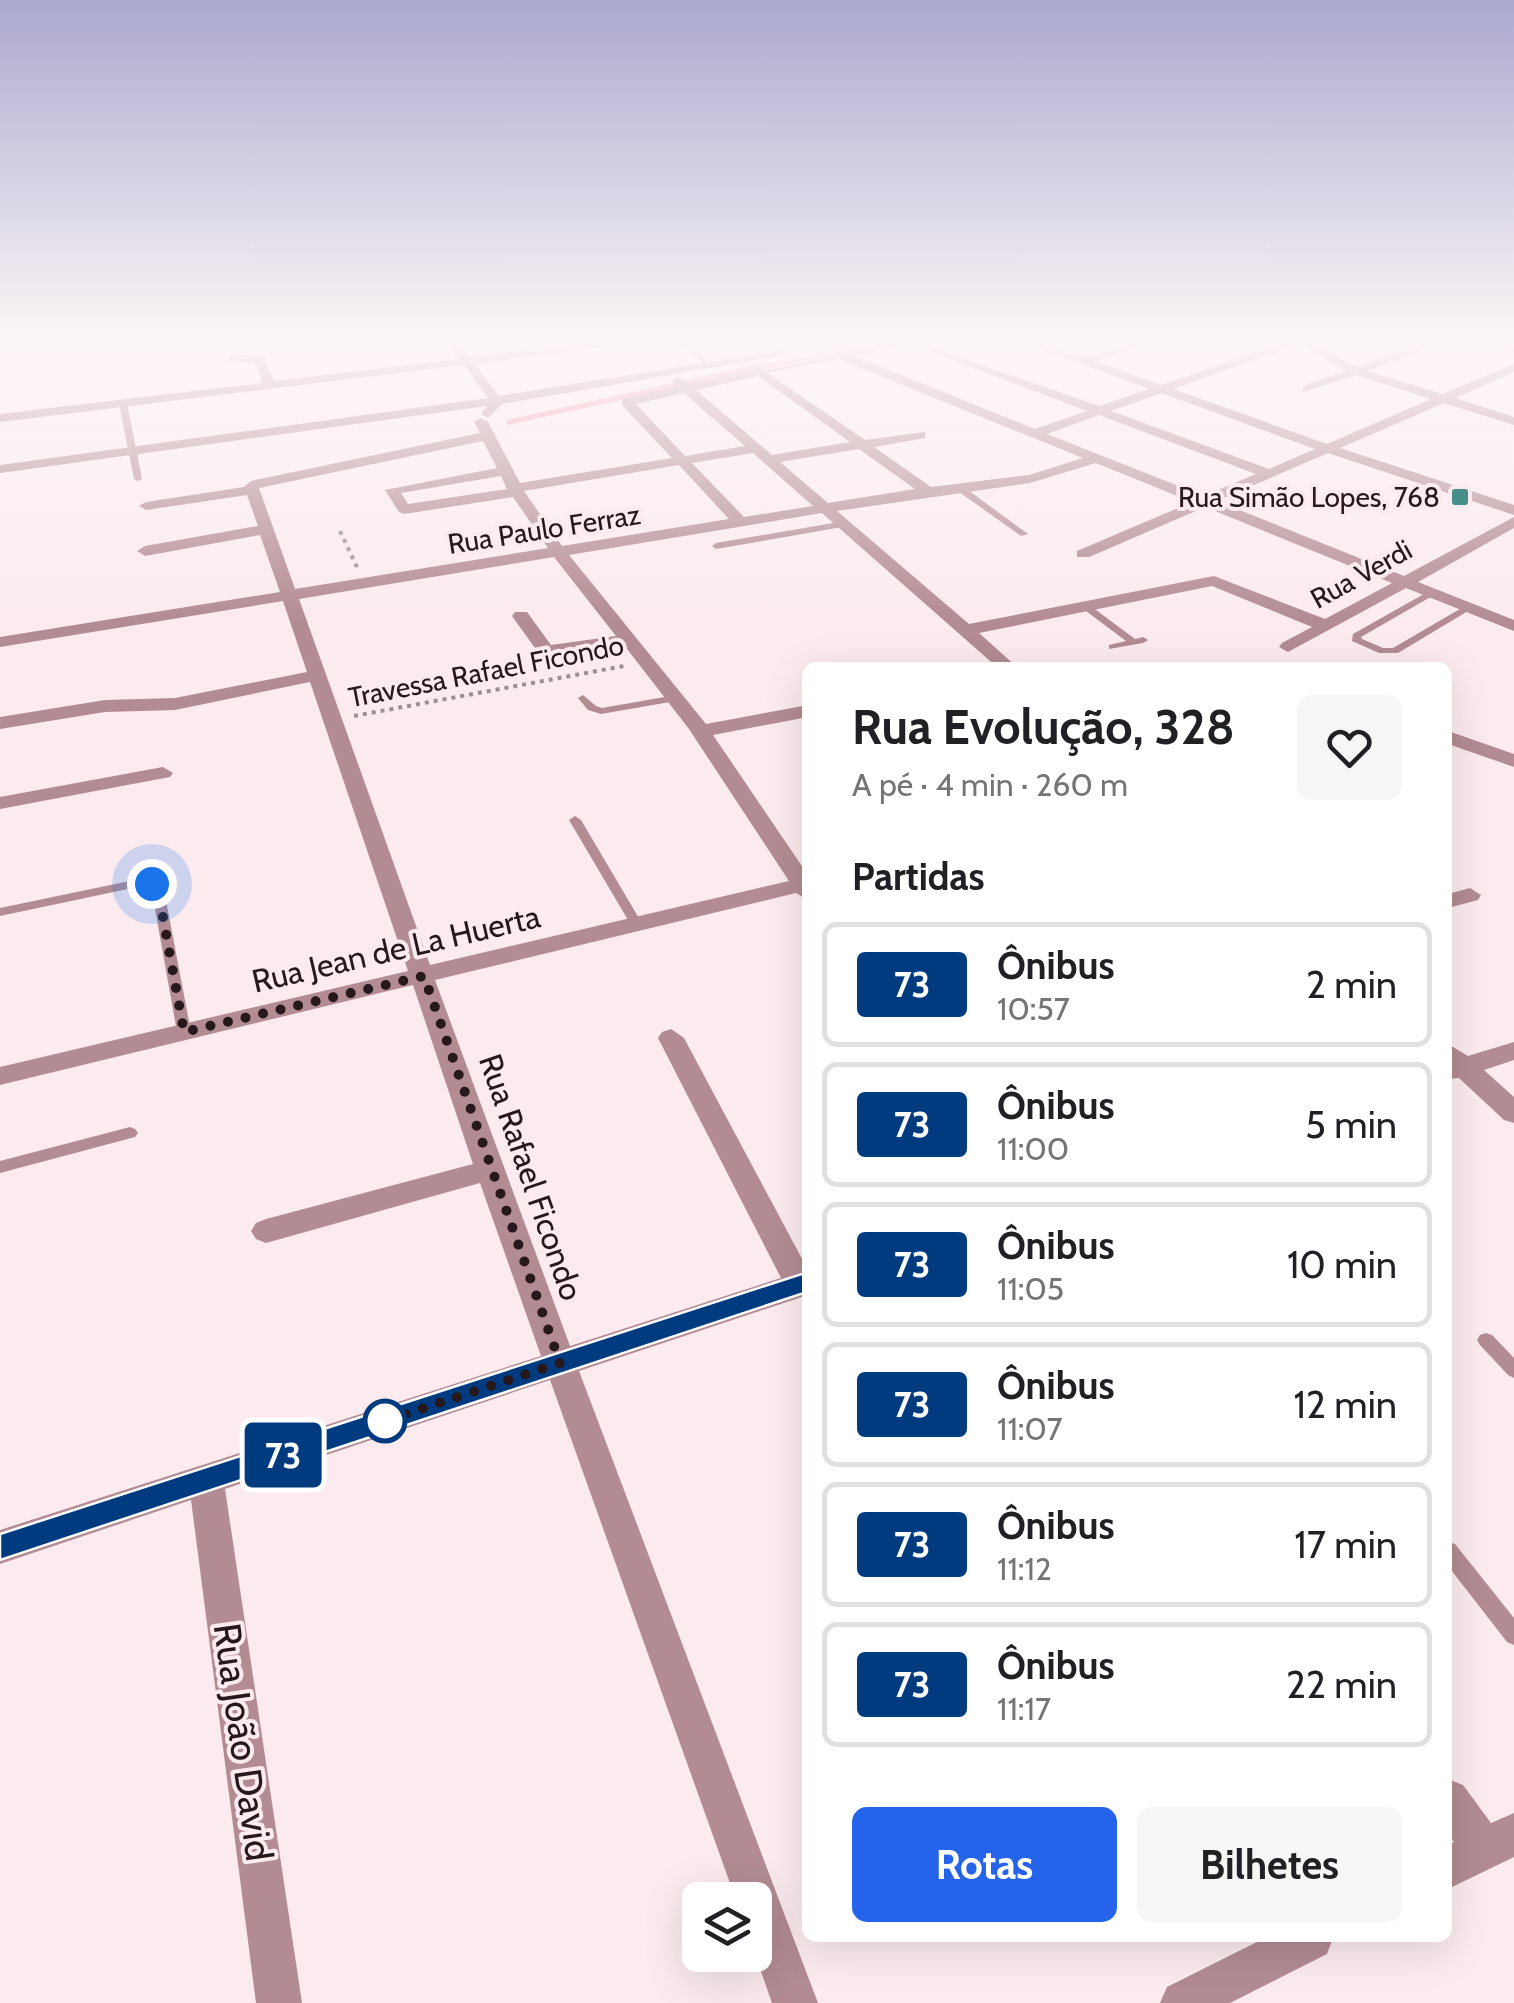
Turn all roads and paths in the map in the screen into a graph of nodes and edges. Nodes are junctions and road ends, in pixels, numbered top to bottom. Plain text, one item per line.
1 (130, 432) edge
2 (274, 432) edge
3 (453, 432) edge
4 (480, 432) edge
5 (654, 432) edge
6 (739, 432) edge
7 (844, 432) edge
8 (1029, 432) edge
9 (1037, 432) edge
10 (1157, 432) edge
11 (1283, 432) edge
12 (1361, 432) edge
13 (1033, 434) junction
14 (920, 435) dead end
15 (862, 445) junction
16 (758, 448) junction
17 (1326, 448) junction
18 (134, 451) junction
19 (773, 459) junction
20 (1094, 459) junction
21 (681, 460) junction
22 (0, 468) edge
23 (503, 471) junction
24 (1266, 473) junction
25 (138, 479) dead end
26 (958, 487) junction
27 (252, 488) junction
28 (516, 490) junction
29 (928, 492) junction
30 (1199, 501) junction
31 (146, 506) dead end
32 (829, 509) junction
33 (1514, 510) edge
34 (1514, 522) edge
35 (741, 523) junction
36 (845, 524) junction
37 (266, 529) junction
38 (340, 530) dead end
39 (1024, 534) dead end
40 (716, 546) dead end
41 (145, 550) dead end
42 (558, 552) junction
43 (1083, 554) dead end
44 (1403, 581) junction
45 (365, 584) junction
46 (1431, 592) junction
47 (288, 596) junction
48 (1085, 606) junction
49 (1468, 608) junction
50 (520, 616) dead end
51 (1326, 626) junction
52 (1514, 626) edge
53 (965, 630) junction
54 (629, 639) junction
55 (0, 642) edge
56 (1112, 647) dead end
57 (1288, 647) dead end
58 (646, 662) junction
59 (1002, 662) edge
60 (317, 675) junction
61 (584, 698) dead end
62 (676, 698) junction
63 (802, 712) edge
64 (333, 720) junction
65 (0, 723) edge
66 (702, 731) junction
67 (1452, 738) edge
68 (1514, 761) edge
69 (164, 773) dead end
70 (0, 803) edge
71 (575, 820) dead end
72 (802, 881) edge
73 (802, 888) edge
74 (0, 912) edge
75 (636, 925) junction
76 (424, 976) junction
77 (184, 1032) junction
78 (671, 1038) dead end
79 (1514, 1051) edge
80 (1453, 1064) edge
81 (0, 1076) edge
82 (1514, 1113) edge
83 (130, 1133) dead end
84 (0, 1166) edge
85 (490, 1170) junction
86 (266, 1231) dead end
87 (802, 1279) edge
88 (802, 1284) edge
89 (1486, 1340) dead end
90 (560, 1363) junction
91 (1514, 1370) edge
92 (206, 1480) junction
93 (0, 1547) edge
94 (1452, 1557) edge
95 (1514, 1635) edge
96 (1452, 1806) edge
97 (1482, 1850) edge
98 (1303, 1942) edge
99 (279, 2003) edge
100 (795, 2003) edge
101 (1183, 2003) edge

1 - 18 lane
2 - 18 street
3 - 27 street
4 - 23 street
5 - 21 street
6 - 16 street
7 - 15 street
8 - 13 street
9 - 13 street
10 - 24 street
11 - 17 street
12 - 17 street
13 - 20 street
14 - 15 street
15 - 19 street
15 - 29 street
16 - 19 street
16 - 21 street
17 - 24 street
17 - 33 street
18 - 22 street
18 - 25 lane
19 - 32 street
20 - 26 street, Rua Paulo Ferraz
20 - 30 street
21 - 28 street
21 - 35 street
23 - 28 street
23 - 28 street
24 - 30 street
26 - 29 street, Rua Paulo Ferraz
26 - 39 lane
27 - 31 street
27 - 37 street, Rua Rafael Ficondo
28 - 42 street
29 - 32 street, Rua Paulo Ferraz
30 - 43 street
30 - 44 street
32 - 35 street, Rua Paulo Ferraz
32 - 36 street
34 - 44 street, Rua Verdi
35 - 42 street, Rua Paulo Ferraz
36 - 40 lane
36 - 53 street
37 - 41 street
37 - 47 street, Rua Rafael Ficondo
38 - 45 path
42 - 45 street, Rua Paulo Ferraz
42 - 54 street
44 - 46 street
44 - 51 street, Rua Verdi
45 - 47 street, Rua Paulo Ferraz
46 - 49 street
46 - 49 lane
47 - 55 street, Rua Paulo Ferraz
47 - 60 street, Rua Rafael Ficondo
48 - 51 street
48 - 53 street
48 - 56 lane
49 - 52 street
50 - 54 street
51 - 57 street, Rua Verdi
53 - 59 street
54 - 58 street
58 - 62 street
58 - 64 path, Travessa Rafael Ficondo
60 - 64 street, Rua Rafael Ficondo
60 - 65 street
61 - 62 lane
62 - 66 street
63 - 66 street
64 - 76 street, Rua Rafael Ficondo
66 - 72 street
67 - 68 street
69 - 70 street
71 - 75 lane
73 - 75 street, Rua Jean de La Huerta
74 - 77 lane
75 - 76 street, Rua Jean de La Huerta
76 - 77 street, Rua Jean de La Huerta
76 - 85 street, Rua Rafael Ficondo
77 - 81 street, Rua Jean de La Huerta
78 - 87 street
79 - 80 street
80 - 82 street
83 - 84 lane
85 - 86 street
85 - 90 street, Rua Rafael Ficondo
88 - 90 street
89 - 91 lane
90 - 92 street
90 - 100 street, Rua Rafael Ficondo
92 - 93 street
92 - 99 street, Rua João David
94 - 95 lane
96 - 97 street
98 - 101 street

